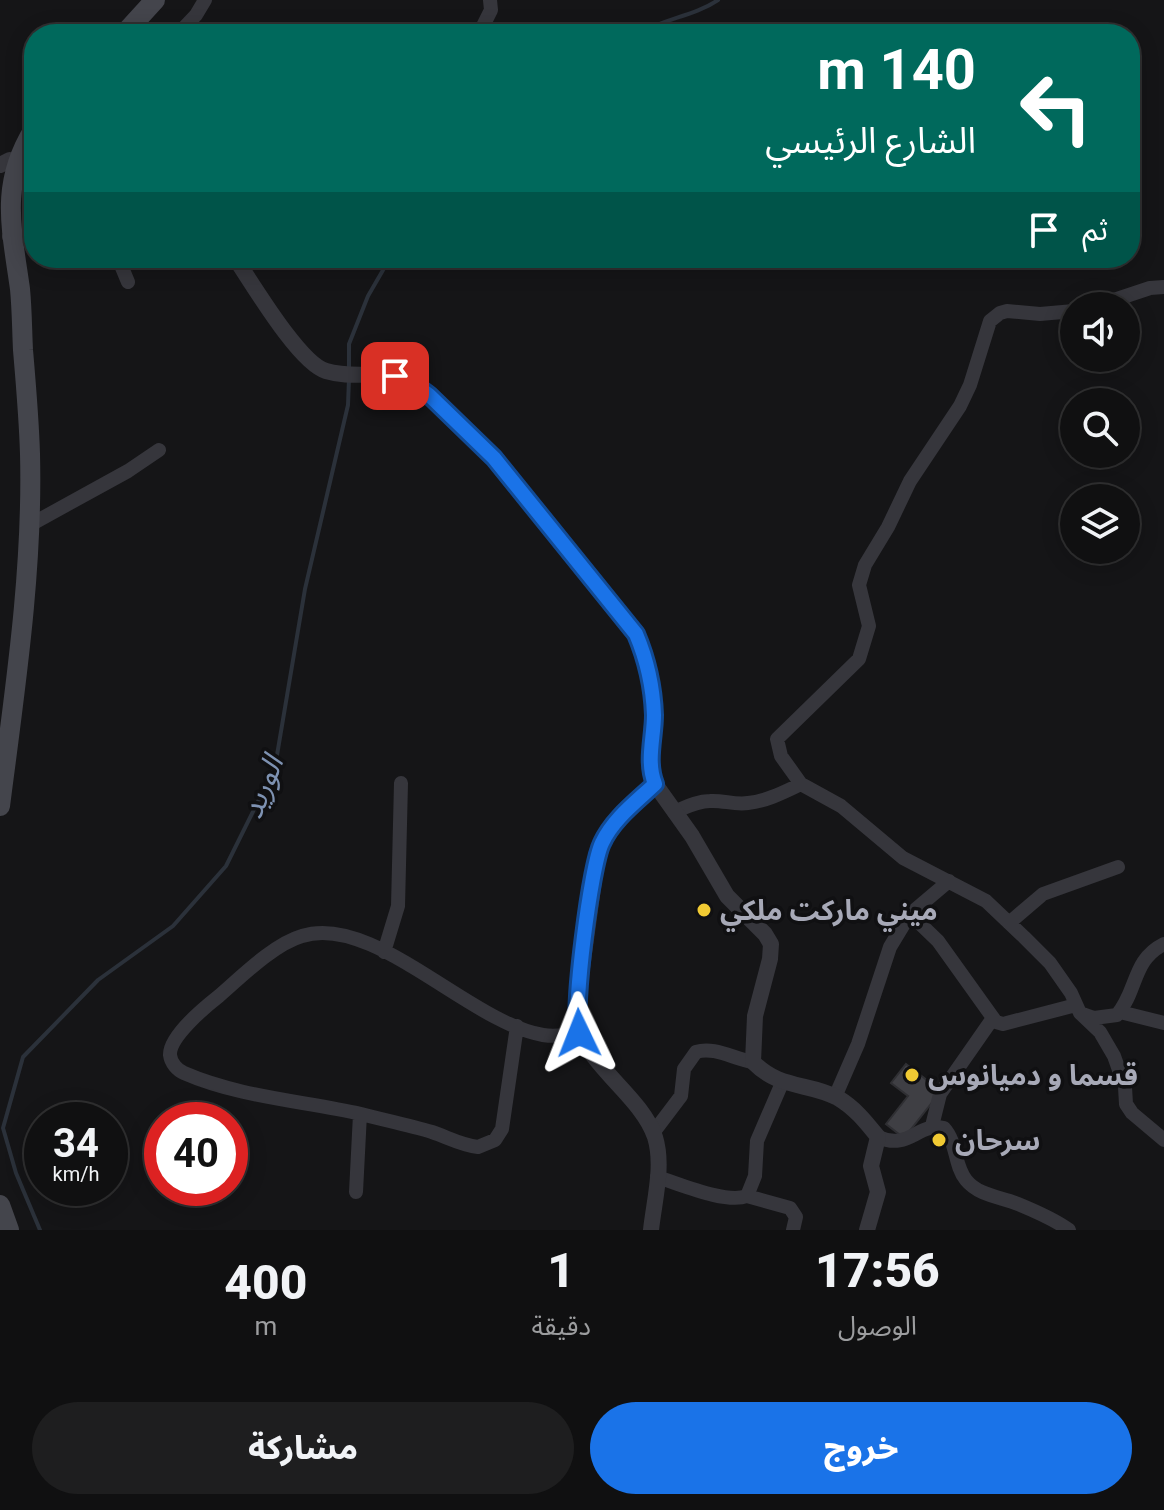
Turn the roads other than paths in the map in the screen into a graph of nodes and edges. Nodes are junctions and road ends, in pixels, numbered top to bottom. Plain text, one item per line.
1 (155, 0) edge
2 (205, 0) edge
3 (490, 0) edge
4 (133, 24) edge
5 (187, 24) edge
6 (484, 24) edge
7 (24, 140) edge
8 (5, 162) edge
9 (24, 236) edge
10 (9, 237) junction
11 (122, 268) edge
12 (242, 268) edge
13 (128, 282) dead end
14 (1164, 287) edge
15 (1138, 292) edge
16 (1060, 312) edge
17 (159, 450) dead end
18 (28, 526) junction
19 (401, 783) dead end
20 (655, 784) junction
21 (801, 784) junction
22 (0, 806) edge
23 (674, 812) junction
24 (1118, 867) dead end
25 (949, 881) junction
26 (910, 914) junction
27 (1009, 923) junction
28 (1164, 944) edge
29 (384, 952) junction
30 (1078, 1009) junction
31 (1120, 1012) junction
32 (993, 1018) junction
33 (1164, 1023) edge
34 (517, 1026) junction
35 (579, 1033) junction
36 (753, 1062) junction
37 (782, 1083) junction
38 (835, 1097) junction
39 (360, 1114) junction
40 (932, 1126) junction
41 (653, 1133) junction
42 (878, 1137) junction
43 (1164, 1140) edge
44 (657, 1177) junction
45 (356, 1192) dead end
46 (747, 1196) junction
47 (0, 1205) edge
48 (9, 1230) edge
49 (651, 1230) edge
50 (793, 1230) edge
51 (867, 1230) edge
52 (1069, 1230) edge

1 - 4 main road
2 - 5 street
3 - 6 street
7 - 8 main road
8 - 10 main road
9 - 10 street
10 - 18 main road
11 - 13 street
12 - 20 street
14 - 15 street
16 - 21 street
17 - 18 street
18 - 22 main road
19 - 29 street
20 - 23 street
20 - 35 street
21 - 23 street
21 - 25 street
23 - 36 street
24 - 27 street
25 - 26 street
25 - 27 street
26 - 32 street
26 - 38 street
27 - 30 street
28 - 31 street
29 - 34 street
29 - 39 street
30 - 31 street
30 - 32 street
30 - 43 street
31 - 33 street
32 - 40 street
34 - 35 street
34 - 39 street
35 - 41 street
36 - 37 street
36 - 41 street
37 - 38 street
37 - 46 street
38 - 42 street
39 - 45 street
40 - 42 street
40 - 52 street
41 - 44 street
42 - 51 street
44 - 46 street
44 - 49 street
46 - 50 street
47 - 48 main road

